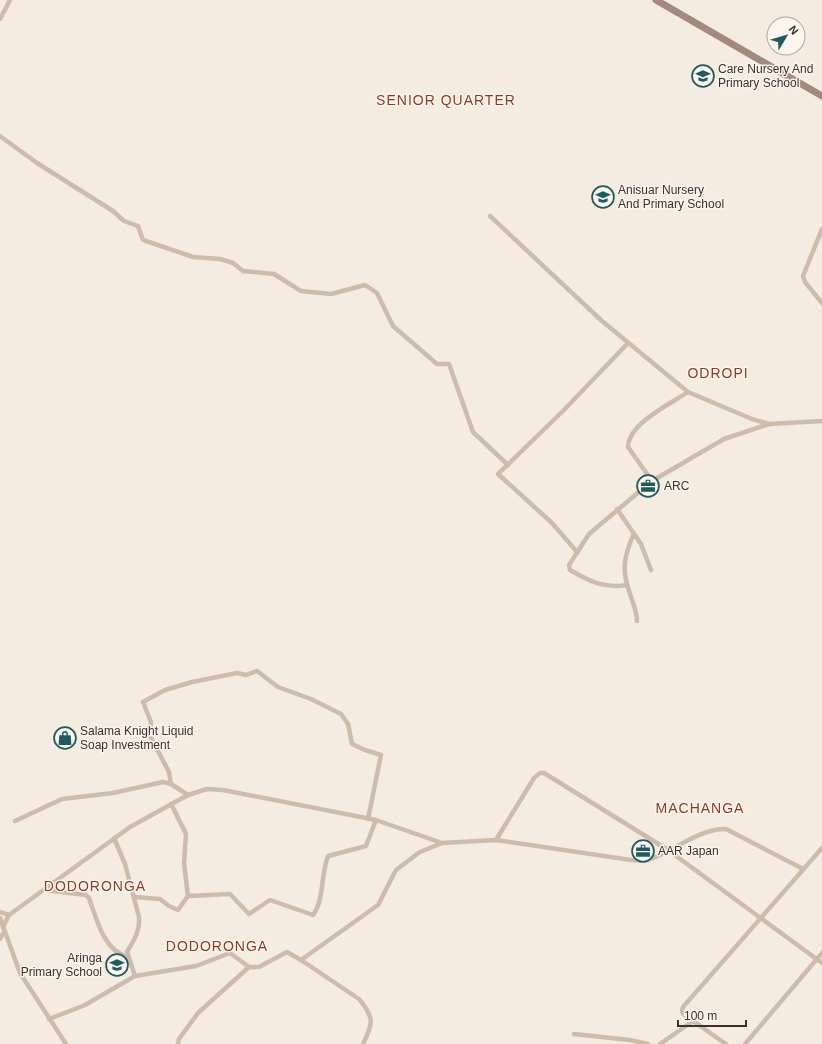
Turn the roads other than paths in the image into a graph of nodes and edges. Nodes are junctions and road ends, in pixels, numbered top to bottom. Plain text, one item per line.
1 (10, 0) edge
2 (656, 0) edge
3 (0, 19) edge
4 (822, 96) edge
5 (0, 136) edge
6 (490, 216) dead end
7 (822, 229) edge
8 (822, 304) edge
9 (628, 343) junction
10 (688, 392) junction
11 (822, 421) edge
12 (769, 424) junction
13 (508, 465) junction
14 (652, 481) junction
15 (617, 509) junction
16 (634, 533) junction
17 (577, 552) junction
18 (652, 570) dead end
19 (627, 585) junction
20 (637, 621) dead end
21 (171, 784) junction
22 (188, 795) junction
23 (171, 804) junction
24 (368, 819) junction
25 (376, 820) junction
26 (15, 821) dead end
27 (114, 838) junction
28 (496, 840) junction
29 (442, 843) junction
30 (822, 848) edge
31 (668, 850) junction
32 (803, 869) junction
33 (45, 890) junction
34 (188, 896) junction
35 (134, 897) junction
36 (0, 912) edge
37 (9, 915) junction
38 (0, 918) edge
39 (759, 918) junction
40 (3, 929) junction
41 (0, 939) edge
42 (822, 953) edge
43 (127, 957) junction
44 (301, 960) junction
45 (817, 960) junction
46 (822, 963) edge
47 (249, 967) junction
48 (135, 976) junction
49 (49, 1019) junction
50 (693, 1020) junction
51 (574, 1034) dead end
52 (66, 1044) edge
53 (178, 1044) edge
54 (363, 1044) edge
55 (648, 1044) edge
56 (660, 1044) edge
57 (726, 1044) edge
58 (745, 1044) edge

1 - 3 street
2 - 4 main road
5 - 13 street
6 - 9 street
7 - 8 street
9 - 10 street
9 - 13 street
10 - 12 street
10 - 14 street
11 - 12 street
12 - 14 street
13 - 17 street
14 - 15 street
15 - 16 street
15 - 17 street
16 - 18 street
16 - 19 street
17 - 19 street
19 - 20 street
21 - 22 street
21 - 24 street
21 - 26 street
22 - 23 street
22 - 24 street
23 - 27 street
23 - 34 street
24 - 25 street
25 - 29 street
25 - 34 street
27 - 33 street
27 - 35 street
28 - 29 street
28 - 31 street
28 - 31 street
29 - 44 street
30 - 32 street
31 - 32 street
31 - 39 street
32 - 39 street
33 - 37 street
33 - 43 street
34 - 35 street
35 - 43 street
36 - 37 street
37 - 40 street
38 - 40 street
39 - 45 street
39 - 50 street
40 - 41 street
40 - 49 street
42 - 45 street
43 - 48 street
44 - 47 street
44 - 54 street
45 - 46 street
45 - 58 street
47 - 48 street
47 - 53 street
48 - 49 street
49 - 52 street
50 - 56 street
50 - 57 street
51 - 55 street

